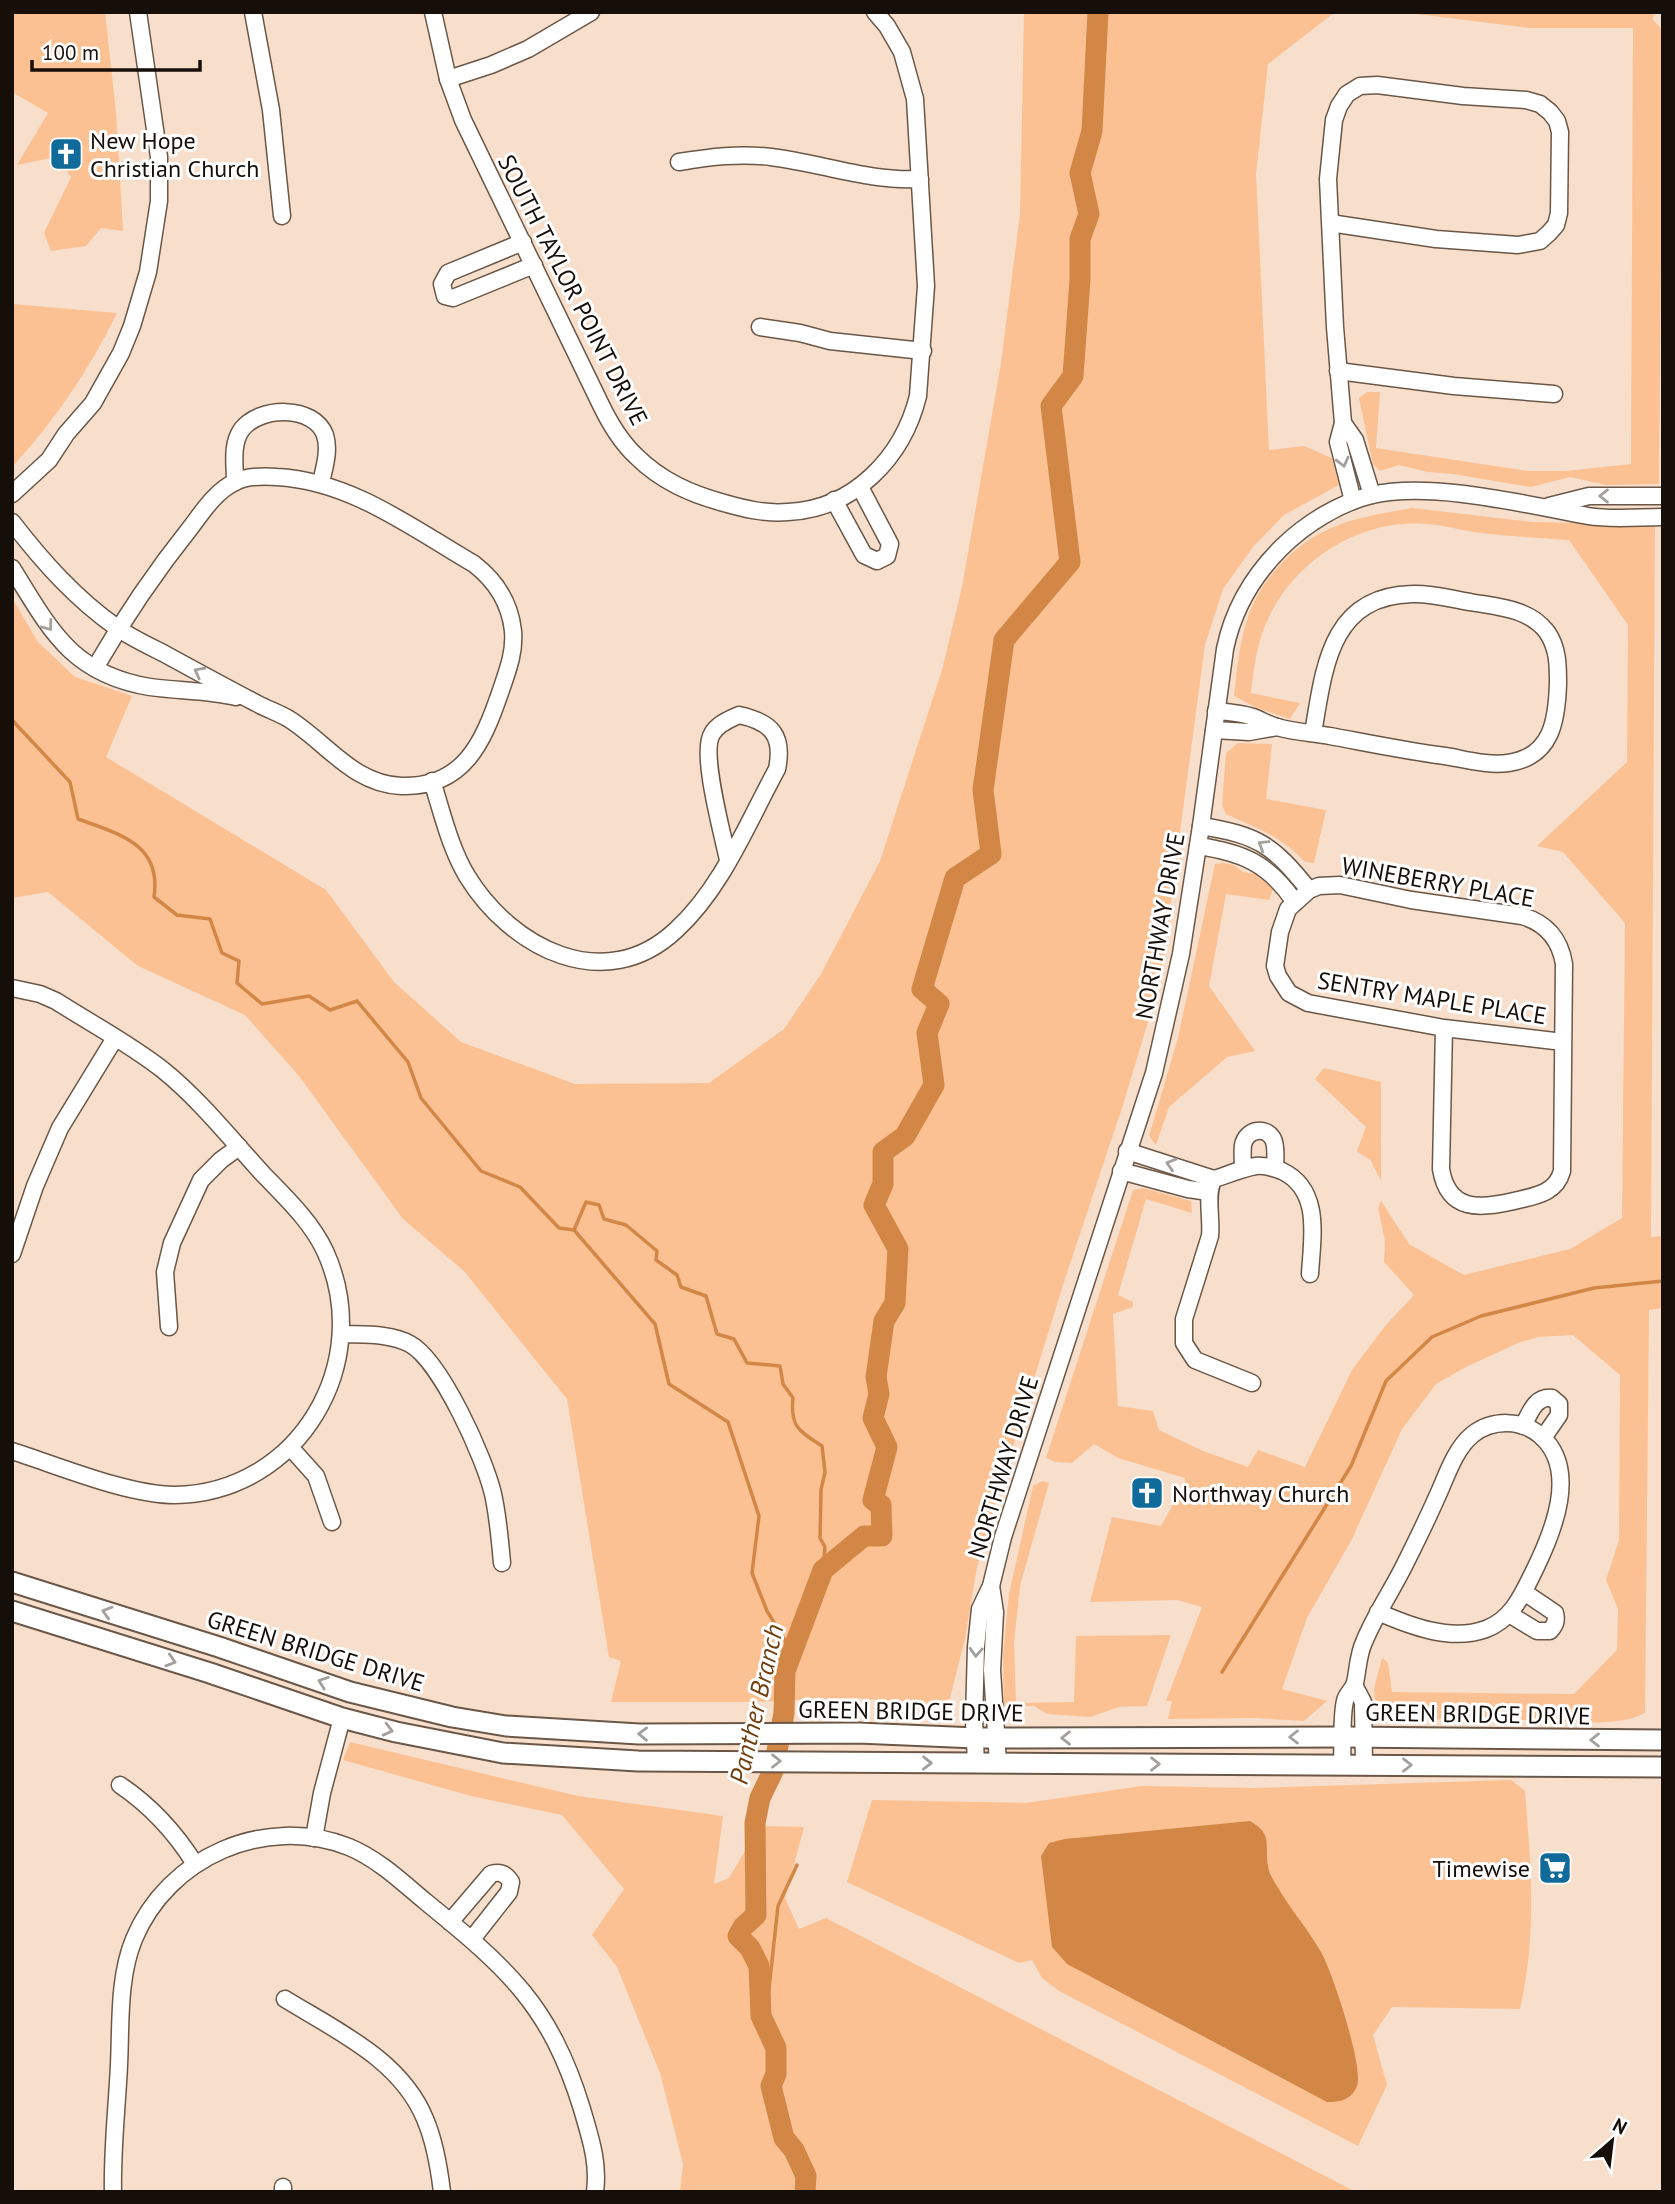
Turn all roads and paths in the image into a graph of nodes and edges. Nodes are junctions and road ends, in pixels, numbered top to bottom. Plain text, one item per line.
1 (138, 12) edge
2 (253, 12) edge
3 (433, 12) edge
4 (591, 12) edge
5 (875, 12) edge
6 (448, 79) junction
7 (679, 162) dead end
8 (920, 179) junction
9 (282, 216) dead end
10 (1330, 223) junction
11 (523, 242) junction
12 (534, 265) junction
13 (760, 327) dead end
14 (923, 351) junction
15 (1338, 370) junction
16 (1553, 394) dead end
17 (1343, 423) junction
18 (235, 482) junction
19 (321, 483) junction
20 (860, 487) junction
21 (12, 494) edge
22 (1372, 495) junction
23 (1663, 496) edge
24 (834, 500) junction
25 (1353, 501) junction
26 (1547, 507) junction
27 (1663, 517) edge
28 (12, 522) edge
29 (12, 568) edge
30 (118, 629) junction
31 (95, 668) junction
32 (259, 705) junction
33 (1216, 711) junction
34 (1277, 727) junction
35 (1214, 730) junction
36 (1313, 733) junction
37 (432, 781) junction
38 (1201, 826) junction
39 (1198, 846) junction
40 (728, 860) junction
41 (1309, 890) junction
42 (1294, 901) junction
43 (12, 988) edge
44 (1444, 1028) junction
45 (115, 1038) junction
46 (1563, 1042) junction
47 (239, 1147) junction
48 (1127, 1151) junction
49 (1275, 1168) junction
50 (1243, 1169) junction
51 (1121, 1171) junction
52 (1211, 1185) junction
53 (12, 1254) edge
54 (1310, 1273) dead end
55 (169, 1327) dead end
56 (341, 1334) junction
57 (1252, 1383) dead end
58 (1523, 1426) junction
59 (1543, 1438) junction
60 (290, 1447) junction
61 (12, 1451) edge
62 (332, 1522) dead end
63 (502, 1563) dead end
64 (12, 1582) edge
65 (1524, 1592) junction
66 (12, 1611) edge
67 (1378, 1612) junction
68 (1509, 1614) junction
69 (342, 1718) junction
70 (506, 1726) junction
71 (1354, 1737) junction
72 (986, 1738) junction
73 (1659, 1738) edge
74 (1533, 1740) junction
75 (976, 1764) junction
76 (998, 1764) junction
77 (1342, 1765) junction
78 (1364, 1765) junction
79 (1540, 1766) junction
80 (1658, 1769) edge
81 (120, 1785) dead end
82 (314, 1838) junction
83 (195, 1864) junction
84 (450, 1922) junction
85 (472, 1939) junction
86 (285, 1999) dead end
87 (113, 2192) edge
88 (442, 2192) edge
89 (595, 2192) edge

1 - 21 street
2 - 9 street
3 - 6 street, SOUTH TAYLOR POINT DRIVE
4 - 6 street
5 - 8 street, SOUTH TAYLOR POINT DRIVE
6 - 11 street, SOUTH TAYLOR POINT DRIVE
7 - 8 street
8 - 14 street, SOUTH TAYLOR POINT DRIVE
10 - 10 street
10 - 15 street
11 - 12 street, SOUTH TAYLOR POINT DRIVE
11 - 12 street
12 - 24 street, SOUTH TAYLOR POINT DRIVE
13 - 14 street
14 - 20 street, SOUTH TAYLOR POINT DRIVE
15 - 16 street
15 - 17 street
17 - 22 street
17 -> 25 street
18 - 19 street
18 - 19 street
18 - 30 street
19 - 37 street
20 - 24 street, SOUTH TAYLOR POINT DRIVE
20 - 24 street
22 - 25 street, NORTHWAY DRIVE
22 - 26 street, NORTHWAY DRIVE
23 -> 26 street, NORTHWAY DRIVE
25 - 33 street, NORTHWAY DRIVE
26 - 27 street, NORTHWAY DRIVE
28 - 30 street
29 -> 31 street
30 - 31 street
32 -> 30 street
31 - 32 street
32 - 37 street
33 - 34 street
33 - 35 street, NORTHWAY DRIVE
34 - 35 street
34 - 36 street
35 - 38 street, NORTHWAY DRIVE
36 - 36 street
37 - 40 street
38 - 39 street, NORTHWAY DRIVE
41 -> 38 street
39 - 42 street
39 - 48 street, NORTHWAY DRIVE
40 - 40 street
41 - 42 street
41 - 46 street, WINEBERRY PLACE
42 - 44 street, SENTRY MAPLE PLACE
43 - 45 street
44 - 46 street, SENTRY MAPLE PLACE
44 - 46 street
45 - 47 street
45 - 53 street
47 - 55 street
47 - 56 street
48 - 51 street, NORTHWAY DRIVE
52 -> 48 street
49 - 50 street
49 - 50 street
49 - 54 street
50 - 52 street
51 - 52 street
51 - 72 street, NORTHWAY DRIVE
52 - 57 street
56 - 60 street
56 - 63 street
58 - 59 street
58 - 59 street
58 - 67 street
59 - 65 street
60 - 61 street
60 - 62 street
70 -> 64 main road, GREEN BRIDGE DRIVE
65 - 68 street
65 - 68 street
66 -> 69 main road, GREEN BRIDGE DRIVE
67 - 68 street
67 - 71 street
69 - 70 main road
69 -> 75 main road, GREEN BRIDGE DRIVE
69 - 82 street
72 -> 70 main road, GREEN BRIDGE DRIVE
71 -> 72 main road, GREEN BRIDGE DRIVE
71 - 74 main road, GREEN BRIDGE DRIVE
71 - 77 street
71 - 78 street
72 - 75 street, NORTHWAY DRIVE
72 - 76 street, NORTHWAY DRIVE
73 -> 74 main road, GREEN BRIDGE DRIVE
74 - 79 main road
75 - 76 main road, GREEN BRIDGE DRIVE
76 -> 77 main road, GREEN BRIDGE DRIVE
77 - 78 main road, GREEN BRIDGE DRIVE
78 -> 79 main road, GREEN BRIDGE DRIVE
79 - 80 main road, GREEN BRIDGE DRIVE
81 - 83 street
82 - 83 street
82 - 84 street
83 - 87 street
84 - 85 street
84 - 85 street
85 - 89 street
86 - 88 street

